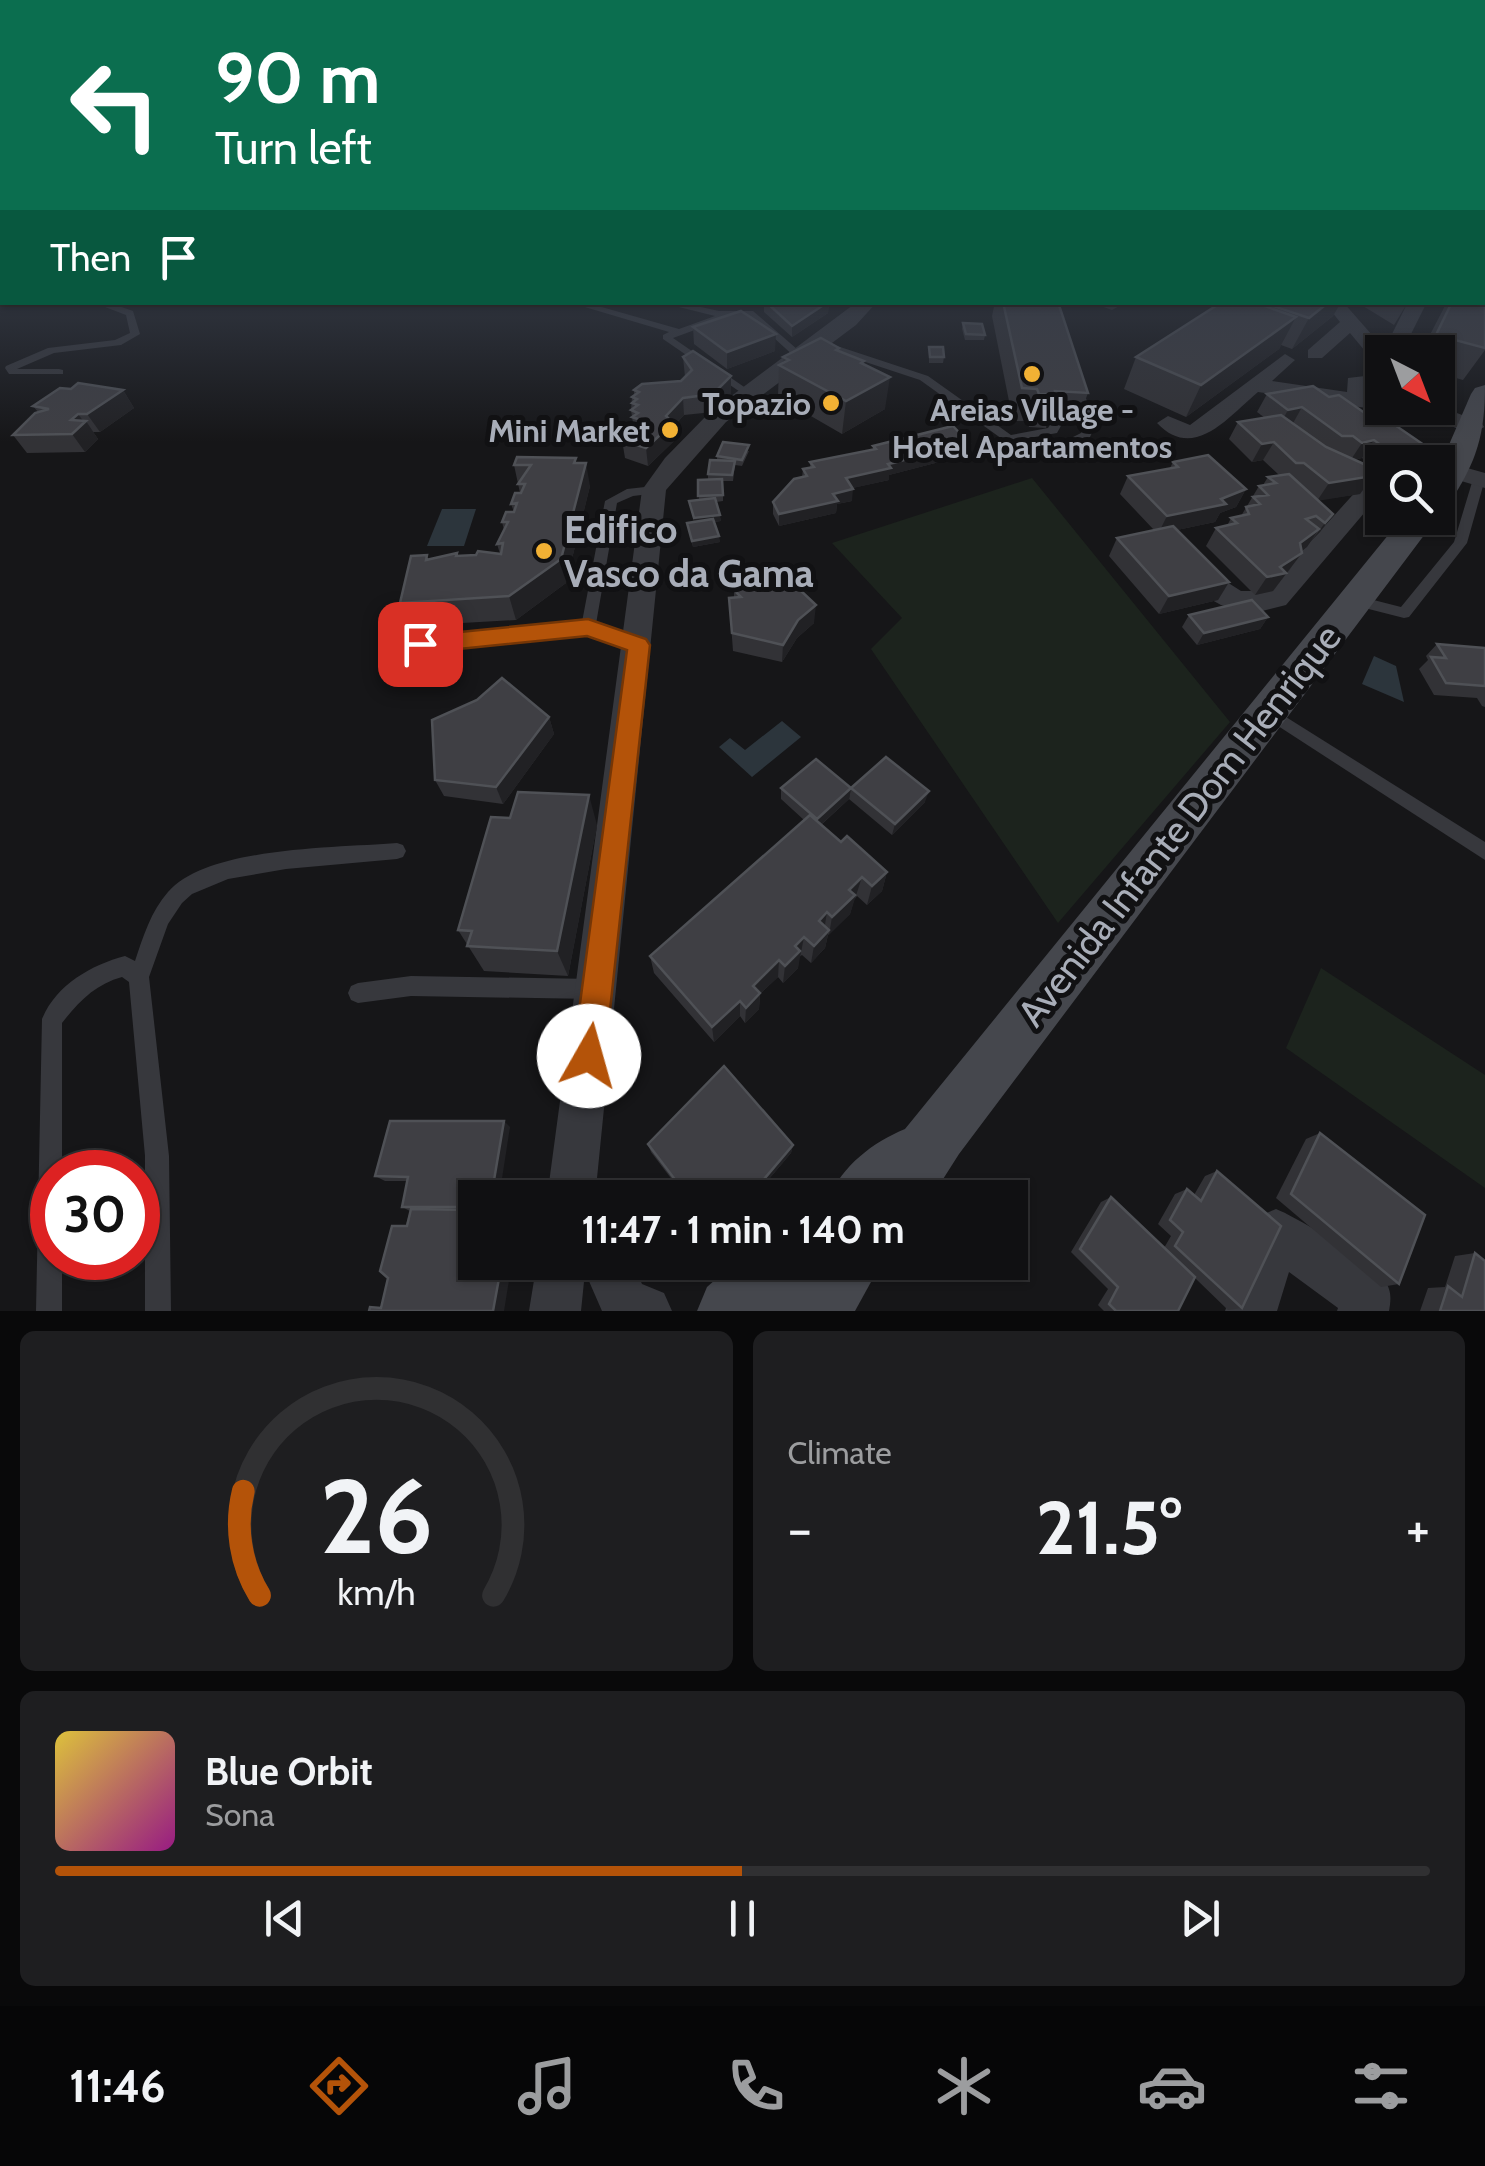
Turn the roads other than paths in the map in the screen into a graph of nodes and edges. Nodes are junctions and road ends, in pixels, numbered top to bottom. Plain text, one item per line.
1 (131, 319) edge
2 (633, 319) edge
3 (715, 319) edge
4 (760, 319) edge
5 (846, 319) edge
6 (1349, 319) edge
7 (1352, 322) junction
8 (679, 332) junction
9 (1365, 338) edge
10 (809, 349) junction
11 (1315, 354) edge
12 (1286, 360) edge
13 (1072, 369) edge
14 (59, 372) dead end
15 (1254, 384) junction
16 (746, 393) junction
17 (1365, 394) edge
18 (1485, 394) edge
19 (1455, 420) edge
20 (1168, 423) dead end
21 (1056, 424) edge
22 (1473, 427) junction
23 (1008, 439) junction
24 (1350, 473) edge
25 (1365, 478) edge
26 (1464, 481) edge
27 (654, 490) junction
28 (1365, 500) edge
29 (1406, 535) edge
30 (1183, 554) edge
31 (1354, 600) junction
32 (588, 628) junction
33 (638, 645) junction
34 (387, 648) dead end
35 (1268, 711) junction
36 (398, 852) dead end
37 (1485, 852) edge
38 (139, 977) junction
39 (597, 989) junction
40 (358, 993) dead end
41 (938, 1133) junction
42 (578, 1180) edge
43 (882, 1180) edge
44 (906, 1180) edge
45 (559, 1280) edge
46 (768, 1280) edge
47 (802, 1280) edge
48 (837, 1280) edge
49 (739, 1310) edge
50 (49, 1311) edge
51 (158, 1311) edge
52 (555, 1311) edge
53 (815, 1311) edge
54 (1251, 1311) edge
55 (1362, 1311) edge

1 - 14 lane
2 - 8 lane
3 - 8 lane
4 - 10 lane
5 - 10 street
6 - 7 street
7 - 9 street
7 - 11 street
8 - 16 lane
10 - 16 street
10 - 23 lane
12 - 15 street
13 - 23 lane
15 - 17 street
15 - 20 street
16 - 27 street
18 - 22 street
19 - 22 street
21 - 23 lane
22 - 26 street
24 - 25 street
26 - 31 lane
27 - 32 lane
27 - 33 street
28 - 30 street
29 - 31 street, Avenida Infante Dom Henrique
31 - 35 street, Avenida Infante Dom Henrique
32 - 33 lane
32 - 34 lane
33 - 39 street
35 - 37 lane
35 - 41 street, Avenida Infante Dom Henrique
36 - 38 lane
38 - 50 lane
38 - 51 lane
39 - 40 lane
39 - 42 street
41 - 43 street, Avenida Infante Dom Henrique
41 - 44 street, Avenida Infante Dom Henrique
45 - 52 street
46 - 49 street
47 - 49 street
48 - 53 street
54 - 55 street

